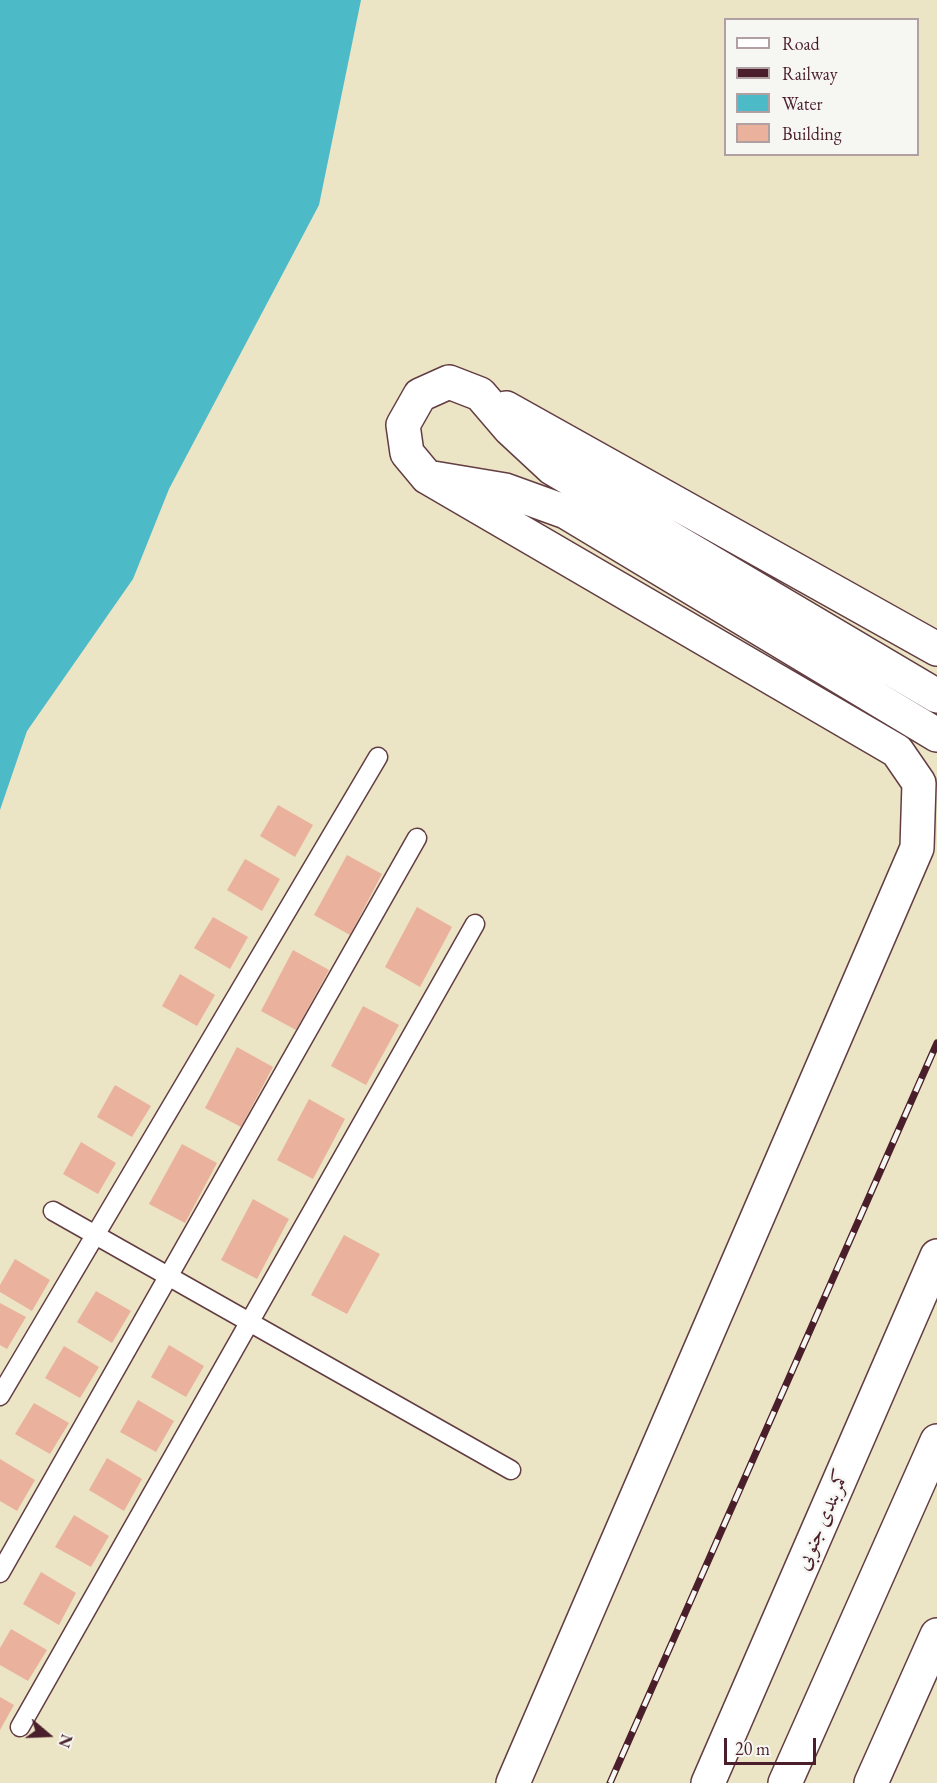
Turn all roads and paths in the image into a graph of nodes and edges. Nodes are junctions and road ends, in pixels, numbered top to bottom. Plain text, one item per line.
1 (480, 394) junction
2 (427, 477) junction
3 (937, 648) edge
4 (937, 696) edge
5 (937, 735) edge
6 (378, 757) dead end
7 (417, 838) dead end
8 (927, 840) edge
9 (475, 924) dead end
10 (53, 1211) dead end
11 (95, 1235) junction
12 (937, 1256) edge
13 (168, 1276) junction
14 (250, 1322) junction
15 (0, 1396) edge
16 (937, 1441) edge
17 (511, 1470) dead end
18 (0, 1573) edge
19 (937, 1635) edge
20 (20, 1727) dead end
21 (513, 1783) edge
22 (708, 1783) edge
23 (785, 1783) edge
24 (871, 1783) edge

1 - 2 main road
1 - 3 main road
1 - 4 main road
2 - 5 main road
2 - 8 main road
6 - 11 lane
7 - 13 lane
8 - 21 main road
9 - 14 lane
10 - 11 lane
11 - 13 lane
11 - 15 lane
12 - 22 main road, کمربندی جنوبی
13 - 14 lane
13 - 18 lane
14 - 17 lane
14 - 20 lane
16 - 23 main road
19 - 24 main road

